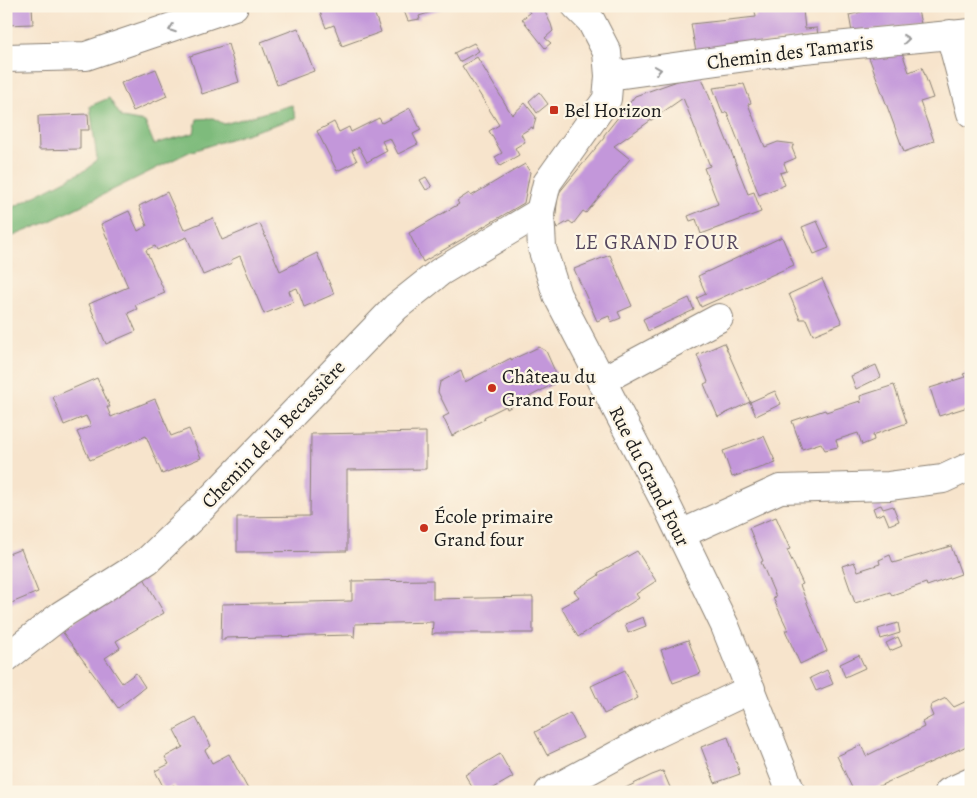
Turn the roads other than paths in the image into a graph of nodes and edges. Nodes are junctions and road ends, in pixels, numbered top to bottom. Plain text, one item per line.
1 (234, 6) edge
2 (576, 6) edge
3 (961, 34) edge
4 (6, 58) edge
5 (610, 76) junction
6 (971, 112) edge
7 (540, 212) junction
8 (719, 318) dead end
9 (601, 381) junction
10 (971, 466) edge
11 (681, 534) junction
12 (6, 658) edge
13 (751, 689) junction
14 (971, 782) edge
15 (548, 792) edge
16 (791, 792) edge
17 (949, 792) edge

1 -> 4 street
2 - 5 street, Rue du Grand Four
5 -> 3 street, Chemin des Tamaris
3 - 6 street
5 - 7 street, Rue du Grand Four
7 - 9 street, Rue du Grand Four
7 - 12 street, Chemin de la Becassière
8 - 9 street
9 - 11 street, Rue du Grand Four
10 - 11 street
11 - 13 street, Rue du Grand Four
13 - 15 street
13 - 16 street, Rue du Grand Four
14 - 17 street

